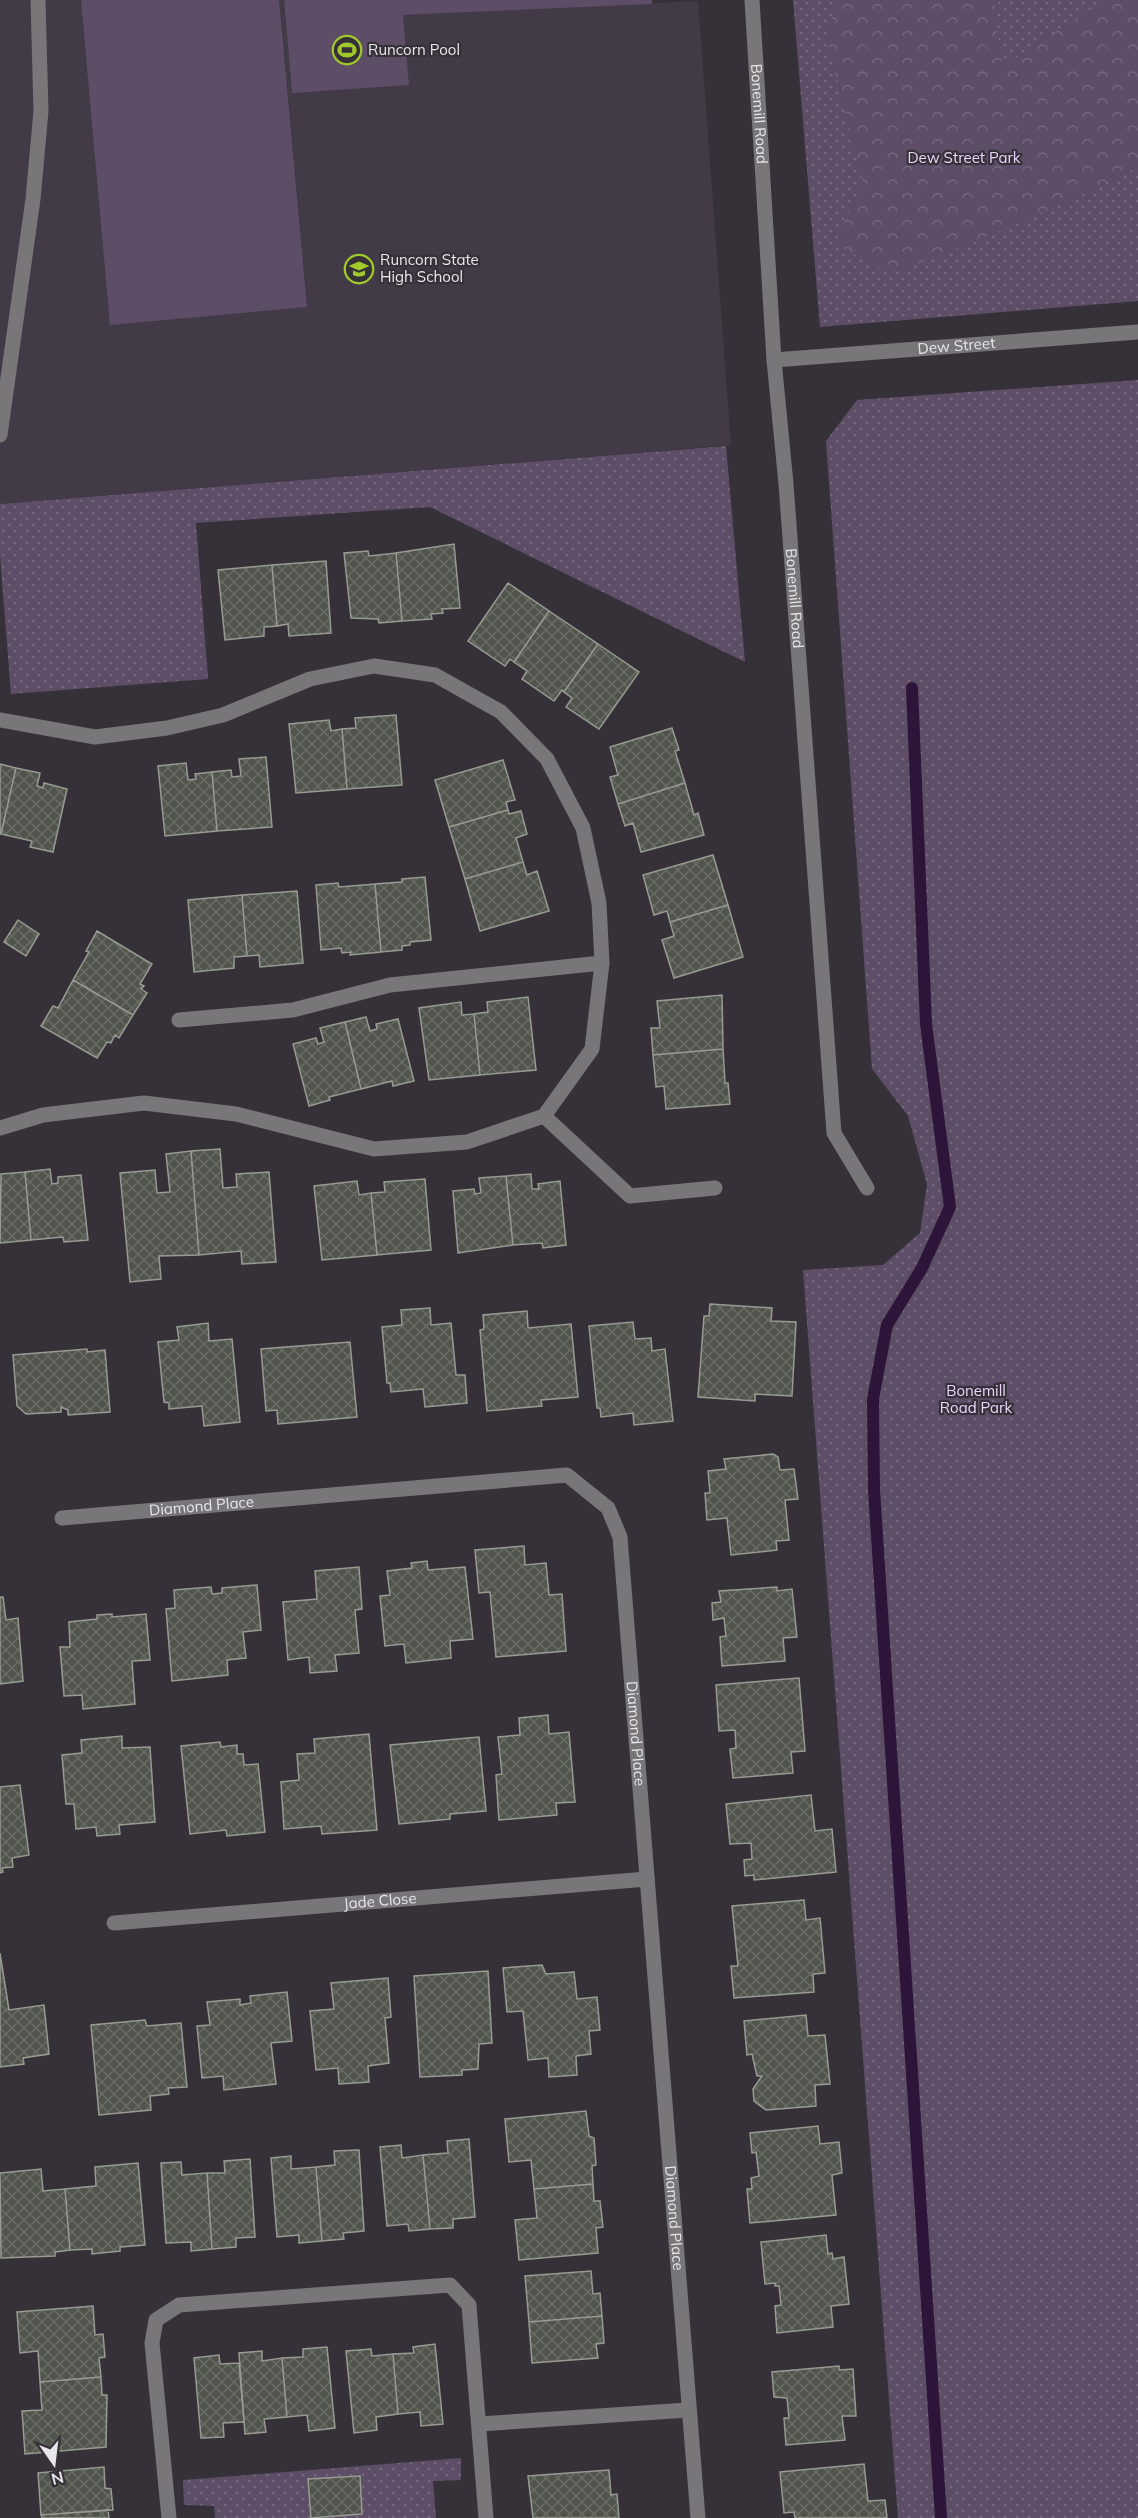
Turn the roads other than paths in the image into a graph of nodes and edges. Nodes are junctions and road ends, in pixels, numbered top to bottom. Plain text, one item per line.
1 (38, 0) edge
2 (752, 0) edge
3 (1138, 332) edge
4 (774, 360) junction
5 (0, 435) edge
6 (0, 720) edge
7 (602, 963) junction
8 (179, 1020) dead end
9 (544, 1116) junction
10 (0, 1128) edge
11 (715, 1188) dead end
12 (867, 1188) dead end
13 (62, 1518) dead end
14 (647, 1879) junction
15 (114, 1923) dead end
16 (688, 2410) junction
17 (479, 2424) junction
18 (169, 2518) edge
19 (486, 2518) edge
20 (698, 2518) edge

1 - 5 street
2 - 4 street, Bonemill Road
3 - 4 street, Dew Street
4 - 12 street, Bonemill Road
6 - 7 street
7 - 8 street
7 - 9 street
9 - 10 street
9 - 11 street
13 - 14 street, Diamond Place
14 - 15 street, Jade Close
14 - 16 street, Diamond Place
16 - 17 street
16 - 20 street, Diamond Place
17 - 18 street
17 - 19 street

